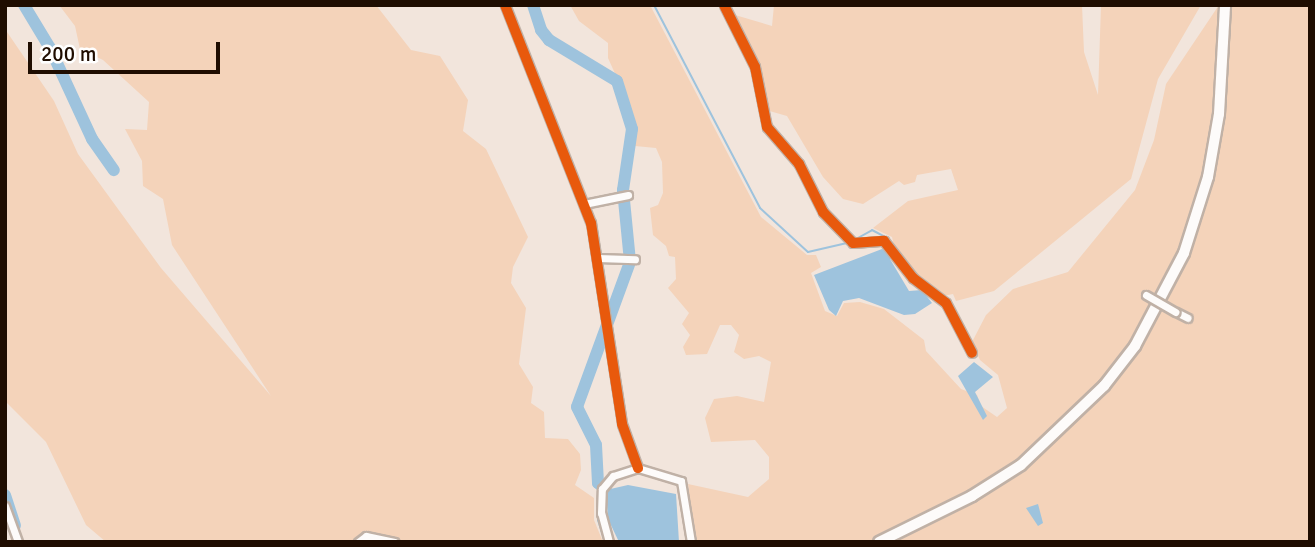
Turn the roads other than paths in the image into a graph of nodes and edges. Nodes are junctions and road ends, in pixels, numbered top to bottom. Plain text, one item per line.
1 (505, 5) edge
2 (724, 5) edge
3 (1225, 5) edge
4 (628, 195) dead end
5 (584, 204) junction
6 (598, 258) junction
7 (635, 259) dead end
8 (1146, 295) dead end
9 (1188, 318) dead end
10 (972, 353) dead end
11 (638, 468) junction
12 (5, 506) edge
13 (18, 542) edge
14 (358, 542) edge
15 (394, 542) edge
16 (609, 542) edge
17 (691, 542) edge
18 (879, 542) edge

1 - 5 street
2 - 10 street
3 - 18 main road
4 - 5 street
5 - 6 street
6 - 7 street
6 - 11 street
8 - 9 street, bridge
11 - 16 street
11 - 17 street
12 - 13 street
14 - 15 street

